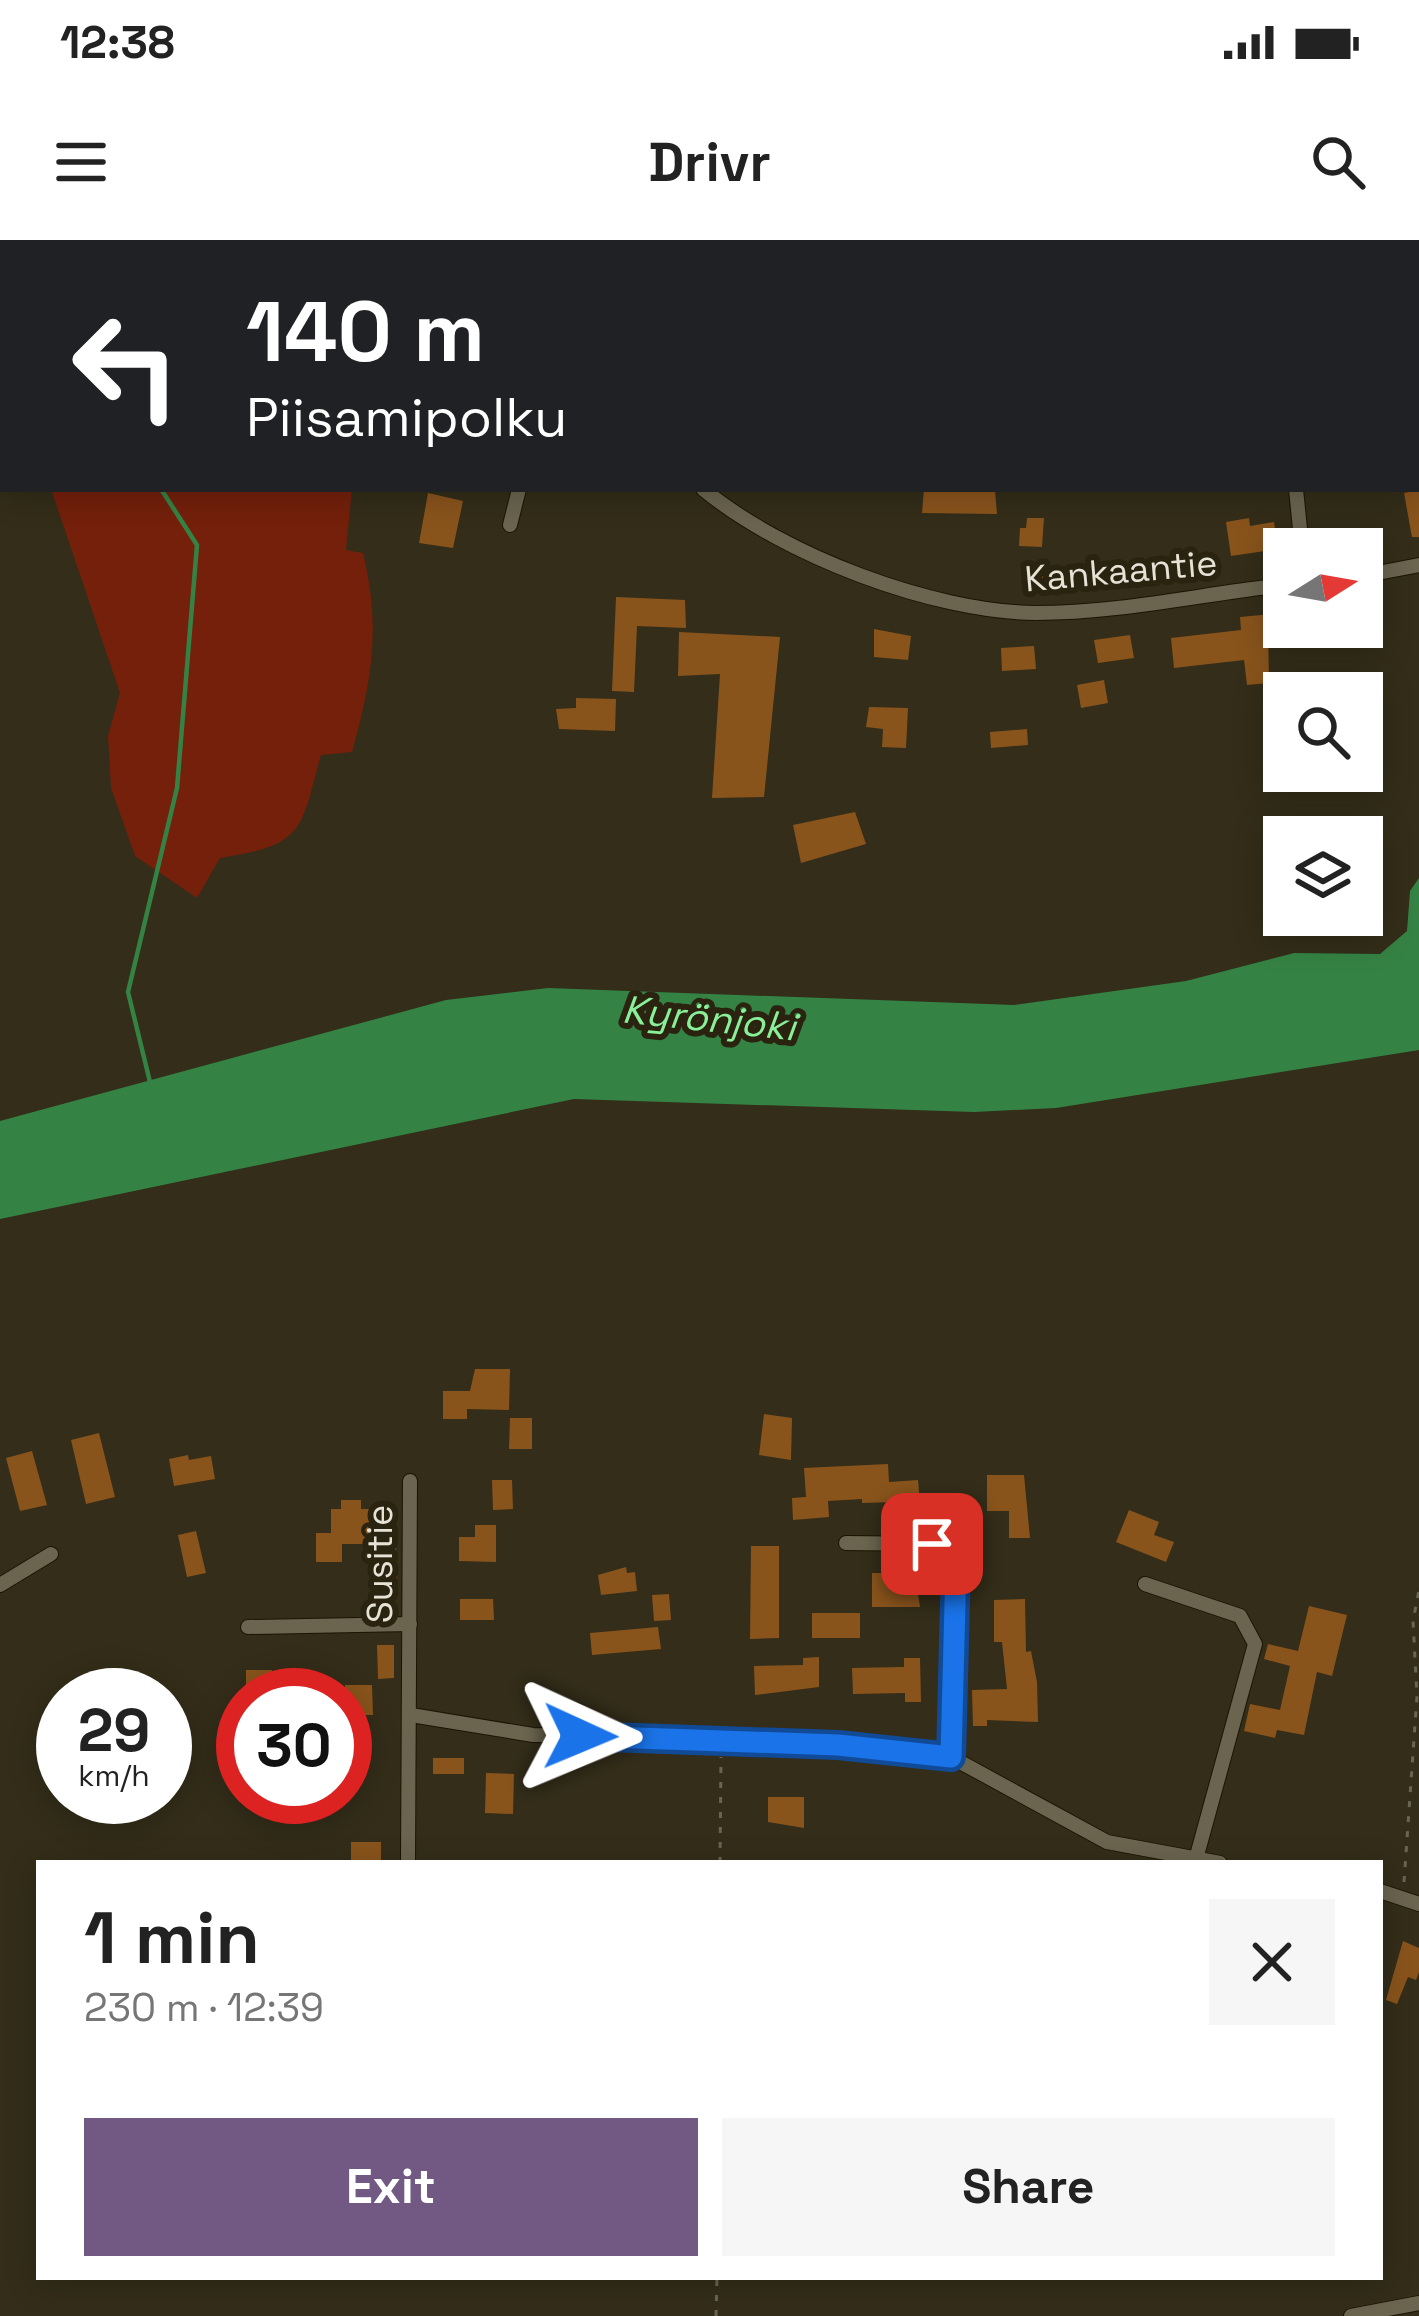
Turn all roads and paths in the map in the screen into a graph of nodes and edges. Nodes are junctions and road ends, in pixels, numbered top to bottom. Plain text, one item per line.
1 (518, 492) edge
2 (707, 492) edge
3 (1296, 492) edge
4 (510, 525) dead end
5 (1300, 528) edge
6 (1419, 566) edge
7 (1383, 572) edge
8 (1263, 588) edge
9 (410, 1481) dead end
10 (846, 1543) dead end
11 (51, 1553) dead end
12 (1144, 1583) dead end
13 (0, 1585) edge
14 (1419, 1590) edge
15 (410, 1624) junction
16 (248, 1627) dead end
17 (411, 1715) junction
18 (721, 1738) junction
19 (951, 1757) junction
20 (1196, 1859) junction
21 (408, 1860) edge
22 (720, 1860) edge
23 (1202, 1860) edge
24 (1383, 1892) edge
25 (1402, 1896) junction
26 (1419, 1904) edge
27 (717, 2280) edge
28 (1419, 2303) edge
29 (716, 2316) edge
30 (1351, 2316) edge

1 - 4 street
2 - 8 street, Kankaantie
3 - 5 street
6 - 7 street
9 - 15 street, Susitie
10 - 19 street
11 - 13 street
12 - 20 street
14 - 25 path
15 - 16 street
15 - 17 street, Susitie
17 - 18 street
17 - 21 street, Susitie
18 - 19 street
18 - 22 path
19 - 20 street
20 - 23 street
24 - 25 street
25 - 26 street
27 - 29 path
28 - 30 street

